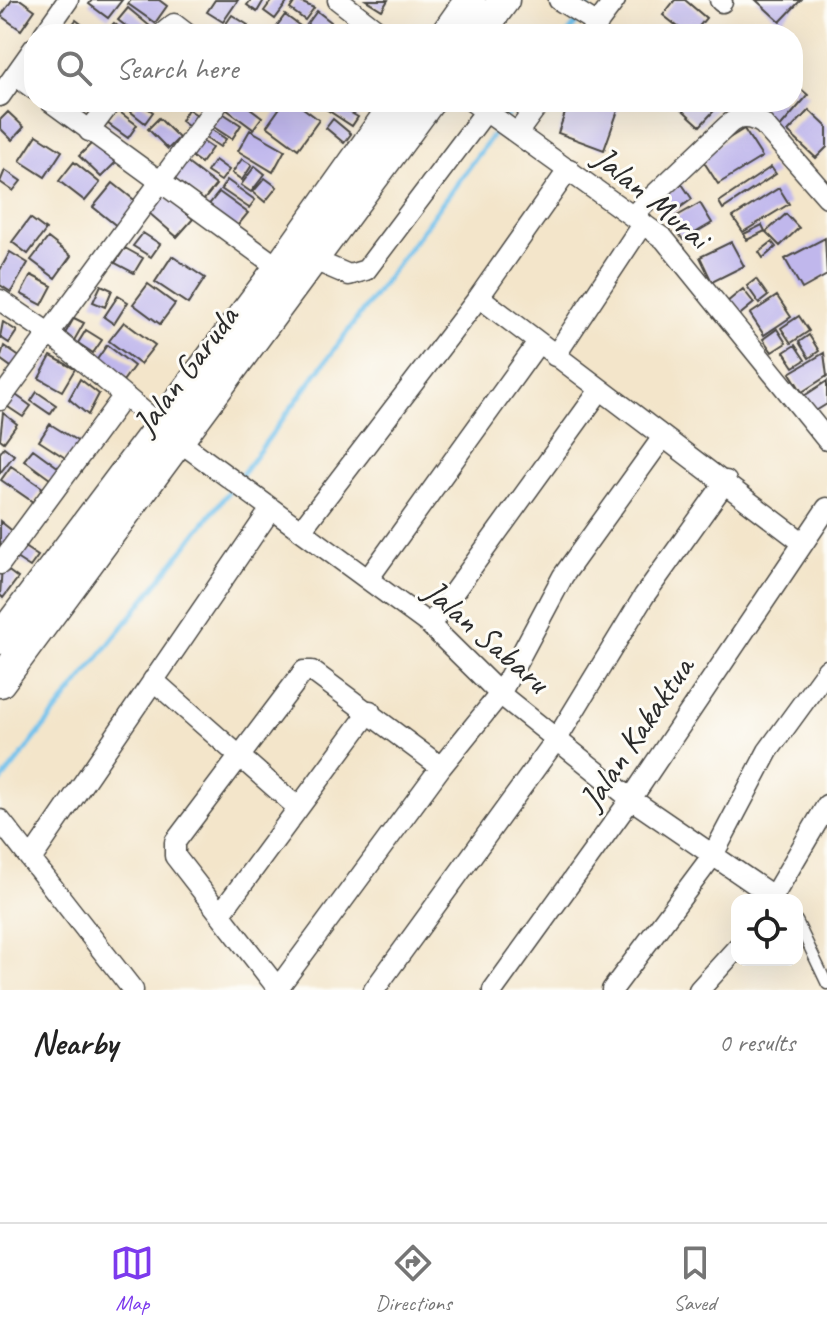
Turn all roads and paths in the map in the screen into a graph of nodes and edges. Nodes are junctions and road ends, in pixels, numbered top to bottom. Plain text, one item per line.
1 (68, 0) edge
2 (338, 0) edge
3 (470, 0) edge
4 (504, 0) edge
5 (559, 0) edge
6 (615, 0) edge
7 (51, 24) edge
8 (369, 24) edge
9 (453, 24) edge
10 (486, 24) edge
11 (588, 24) edge
12 (598, 24) edge
13 (24, 62) edge
14 (15, 75) junction
15 (24, 82) edge
16 (0, 96) edge
17 (64, 112) edge
18 (103, 112) edge
19 (212, 112) edge
20 (390, 112) edge
21 (422, 112) edge
22 (477, 112) edge
23 (488, 112) edge
24 (533, 112) edge
25 (89, 131) junction
26 (518, 132) junction
27 (569, 169) junction
28 (162, 184) junction
29 (827, 197) edge
30 (637, 220) junction
31 (314, 260) junction
32 (279, 268) junction
33 (479, 297) junction
34 (0, 300) edge
35 (50, 334) junction
36 (538, 343) junction
37 (555, 356) junction
38 (600, 390) junction
39 (123, 397) junction
40 (0, 400) edge
41 (168, 432) junction
42 (663, 437) junction
43 (827, 440) edge
44 (726, 481) junction
45 (827, 508) edge
46 (271, 509) junction
47 (301, 530) junction
48 (802, 542) junction
49 (0, 564) edge
50 (368, 579) junction
51 (430, 625) junction
52 (0, 639) edge
53 (827, 670) edge
54 (153, 680) junction
55 (0, 682) edge
56 (500, 694) junction
57 (370, 711) junction
58 (558, 737) junction
59 (237, 758) junction
60 (441, 767) junction
61 (631, 799) junction
62 (827, 805) edge
63 (297, 807) junction
64 (0, 820) edge
65 (713, 855) junction
66 (32, 858) junction
67 (767, 894) edge
68 (777, 894) edge
69 (221, 913) junction
70 (803, 934) edge
71 (731, 955) edge
72 (827, 984) edge
73 (279, 989) edge
74 (133, 990) edge
75 (374, 990) edge
76 (493, 990) edge
77 (612, 990) edge
78 (699, 990) edge

1 - 7 street
2 - 8 street
3 - 9 main road
4 - 10 main road
5 - 11 street
6 - 12 street
13 - 14 street
14 - 15 street
14 - 16 street
17 - 25 street
18 - 25 street
19 - 28 street
20 - 32 main road, Jalan Garuda
21 - 31 main road, Jalan Garuda
22 - 31 street
23 - 26 street, Jalan Murai
24 - 26 street
25 - 28 street
26 - 27 street, Jalan Murai
27 - 30 street, Jalan Murai
27 - 33 street
28 - 32 street
28 - 35 street
29 - 30 street
30 - 37 street
30 - 43 street, Jalan Murai
31 - 41 main road, Jalan Garuda
32 - 41 main road, Jalan Garuda
33 - 36 street
33 - 47 street
34 - 35 street, Jalan Sabaru
35 - 39 street, Jalan Sabaru
35 - 40 street
36 - 37 street
36 - 50 street
37 - 38 street
38 - 42 street
38 - 51 street
39 - 41 street, Jalan Sabaru
39 - 49 street
41 - 46 street, Jalan Sabaru
41 - 52 main road, Jalan Garuda
41 - 55 main road, Jalan Garuda
42 - 44 street
42 - 56 street
44 - 48 street
44 - 58 street
45 - 48 street, Jalan Kakaktua
46 - 47 street, Jalan Sabaru
46 - 54 street
47 - 50 street, Jalan Sabaru
48 - 61 street, Jalan Kakaktua
50 - 51 street, Jalan Sabaru
51 - 56 street, Jalan Sabaru
53 - 65 street
54 - 59 street
54 - 66 street
56 - 58 street, Jalan Sabaru
56 - 60 street
57 - 59 street
57 - 60 street
57 - 63 street
58 - 61 street, Jalan Sabaru
58 - 75 street
59 - 63 street
59 - 69 street
60 - 73 street
61 - 65 street, Jalan Sabaru
61 - 76 street, Jalan Kakaktua
62 - 68 street
63 - 69 street
64 - 66 street
65 - 67 street, Jalan Sabaru
65 - 77 street
66 - 74 street
69 - 73 street
70 - 72 lane
71 - 78 street

